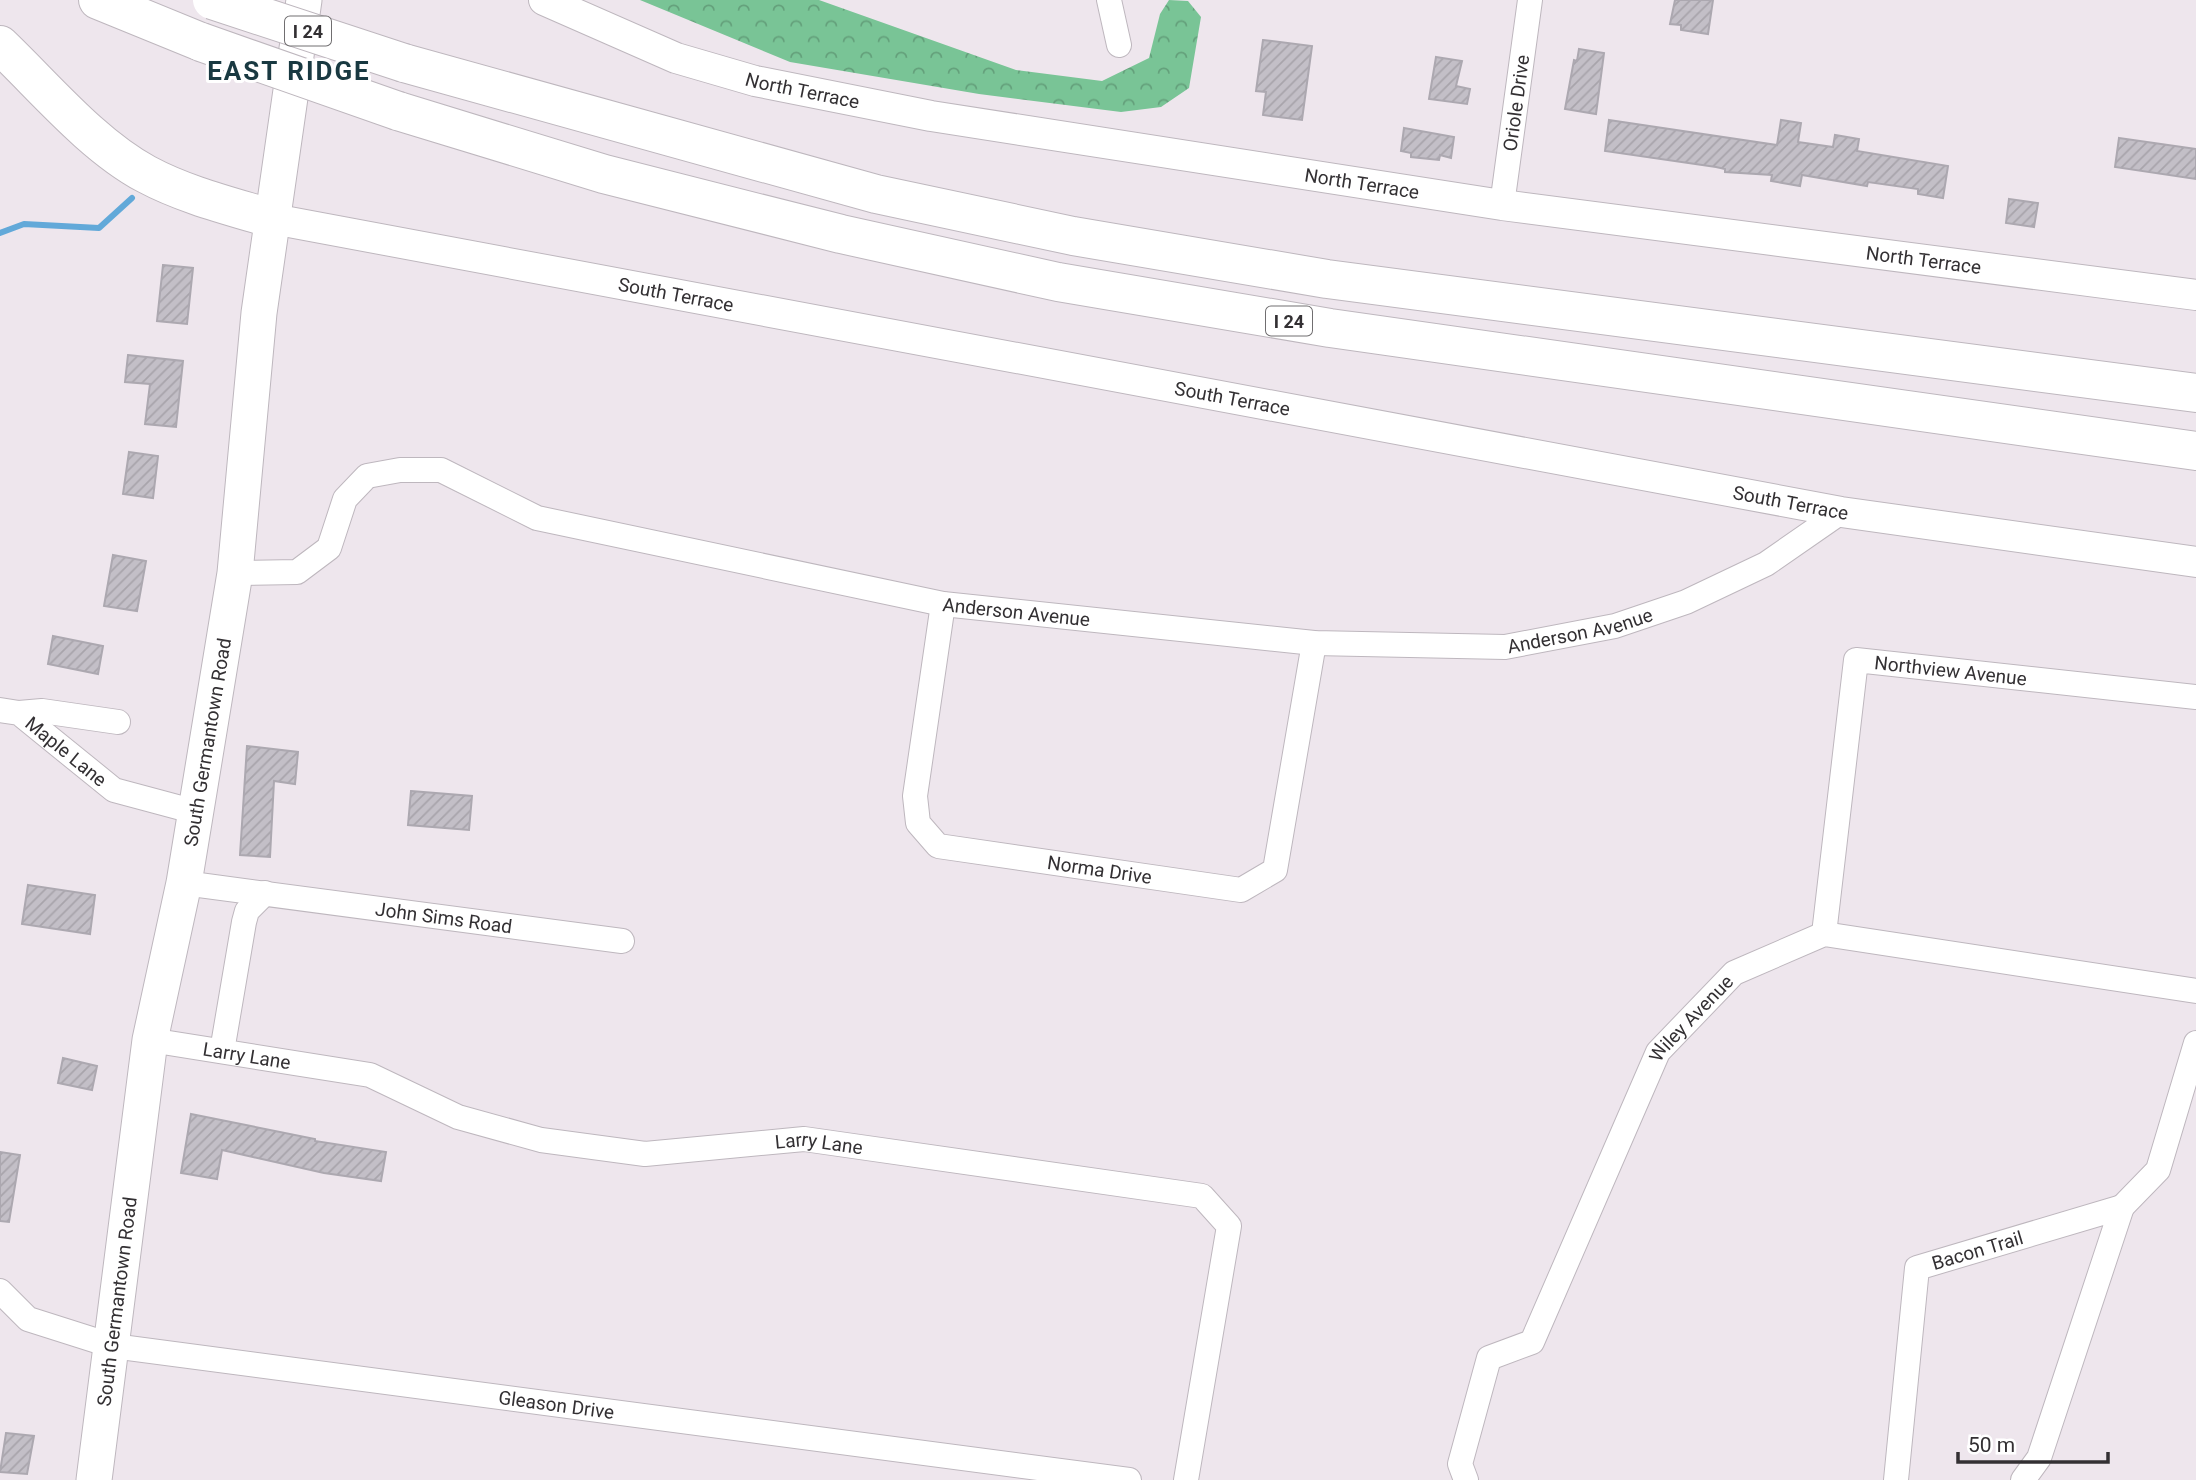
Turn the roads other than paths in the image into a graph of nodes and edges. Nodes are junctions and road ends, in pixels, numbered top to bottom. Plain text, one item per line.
1 (98, 0) edge
2 (212, 0) edge
3 (304, 0) edge
4 (544, 0) edge
5 (1109, 0) edge
6 (1530, 0) edge
7 (0, 45) edge
8 (1119, 45) dead end
9 (1502, 205) junction
10 (272, 219) junction
11 (2196, 295) edge
12 (2196, 393) edge
13 (2196, 451) edge
14 (1841, 512) junction
15 (2196, 562) edge
16 (234, 573) junction
17 (943, 604) junction
18 (1314, 643) junction
19 (2196, 698) edge
20 (9, 712) edge
21 (118, 722) dead end
22 (196, 811) junction
23 (184, 883) junction
24 (265, 893) junction
25 (1824, 934) junction
26 (622, 941) dead end
27 (2196, 991) edge
28 (150, 1040) junction
29 (2196, 1043) edge
30 (222, 1051) junction
31 (2122, 1207) junction
32 (0, 1291) edge
33 (113, 1346) junction
34 (94, 1480) edge
35 (1129, 1480) edge
36 (1186, 1480) edge
37 (1466, 1480) edge
38 (1896, 1480) edge
39 (2023, 1480) edge

1 - 13 highway, I 24, bridge
2 - 12 highway, I 24, bridge
3 - 10 main road, South Germantown Road
4 - 9 street, North Terrace
5 - 8 street
6 - 9 street, Oriole Drive
7 - 10 highway
9 - 11 street, North Terrace
10 - 14 street, South Terrace
10 - 16 main road, South Germantown Road
14 - 15 street, South Terrace
14 - 18 street, Anderson Avenue
16 - 17 street, Anderson Avenue
16 - 22 main road, South Germantown Road
17 - 18 street, Anderson Avenue
17 - 18 street, Norma Drive
19 - 25 street, Northview Avenue
20 - 21 street, Maple Lane
20 - 22 street, Maple Lane
22 - 23 main road, South Germantown Road
23 - 24 street, John Sims Road
23 - 28 main road, South Germantown Road
24 - 26 street, John Sims Road
24 - 30 street
25 - 27 street
25 - 37 street, Wiley Avenue
28 - 30 street, Larry Lane
28 - 33 main road, South Germantown Road
29 - 31 street, Bacon Trail
30 - 36 street, Larry Lane
31 - 38 street, Bacon Trail
31 - 39 street, Bacon Trail
32 - 33 street, Gleason Drive
33 - 34 main road, South Germantown Road
33 - 35 street, Gleason Drive

